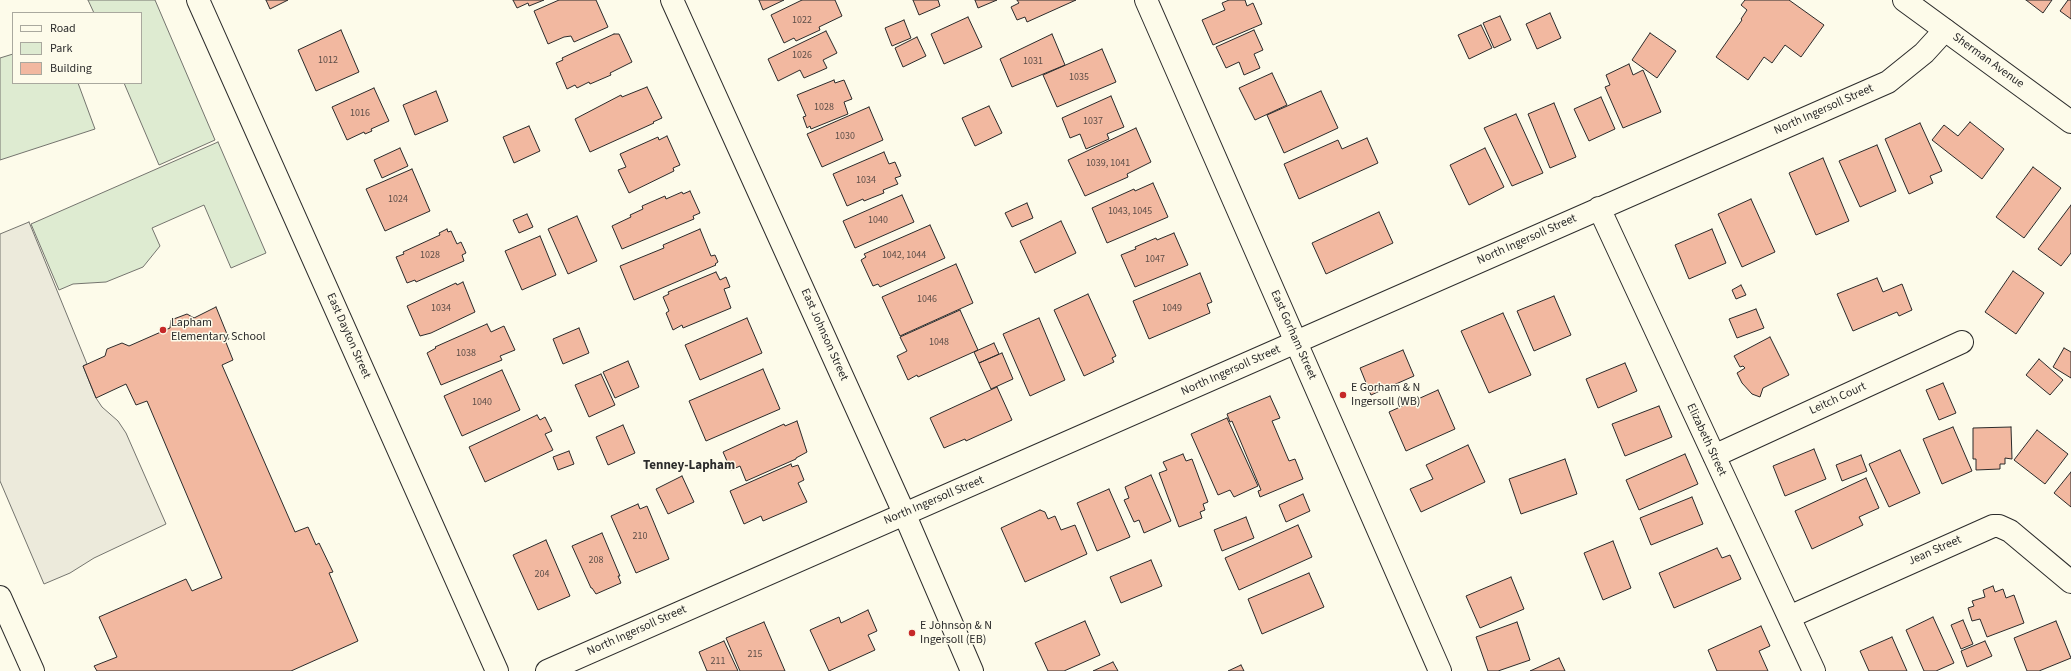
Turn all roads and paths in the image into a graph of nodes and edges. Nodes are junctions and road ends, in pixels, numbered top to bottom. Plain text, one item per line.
1 (198, 0) edge
2 (672, 0) edge
3 (1146, 0) edge
4 (1904, 0) edge
5 (1945, 30) junction
6 (2071, 122) edge
7 (1599, 208) junction
8 (1297, 342) junction
9 (1962, 342) dead end
10 (1714, 456) junction
11 (904, 513) junction
12 (2071, 582) edge
13 (0, 597) edge
14 (1788, 617) junction
15 (33, 671) edge
16 (497, 671) edge
17 (547, 671) edge
18 (972, 671) edge
19 (1440, 671) edge
20 (1814, 671) edge

1 - 16 street, East Dayton Street
2 - 11 street, East Johnson Street
3 - 8 street, East Gorham Street
4 - 5 street, Sherman Avenue
5 - 6 street, Sherman Avenue
5 - 7 street, North Ingersoll Street
7 - 8 street, North Ingersoll Street
7 - 10 street, Elizabeth Street
8 - 11 street, North Ingersoll Street
8 - 19 street, East Gorham Street
9 - 10 street, Leitch Court
10 - 14 street, Elizabeth Street
11 - 17 street, North Ingersoll Street
11 - 18 street, East Johnson Street
12 - 14 street, Jean Street
13 - 15 street
14 - 20 street, Elizabeth Street

